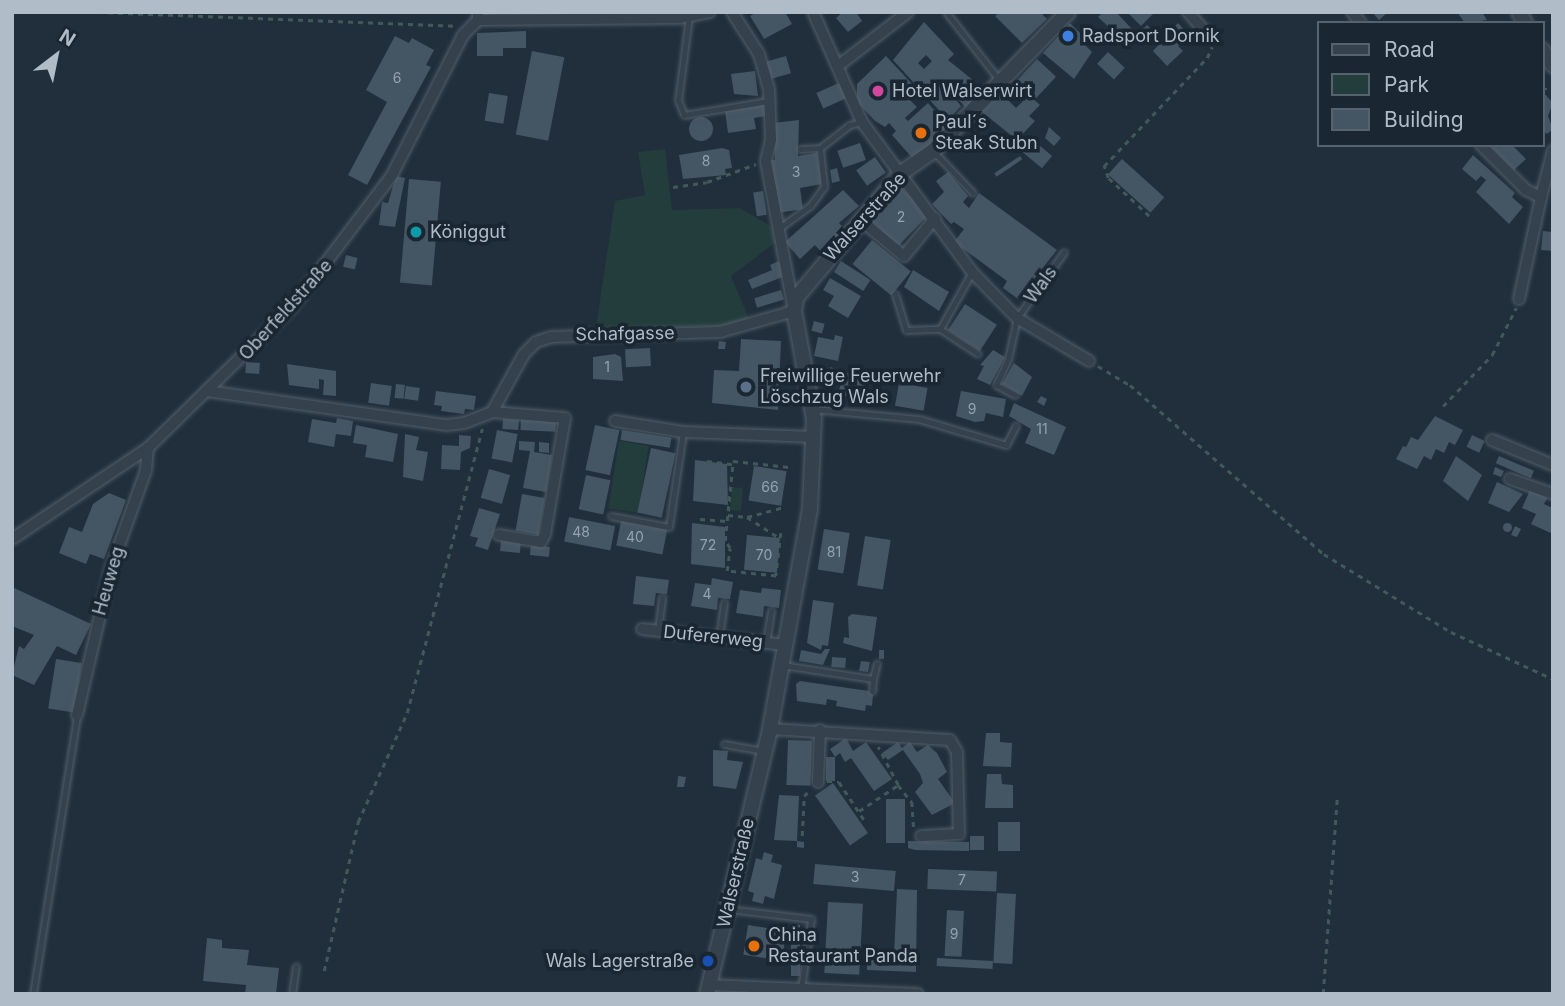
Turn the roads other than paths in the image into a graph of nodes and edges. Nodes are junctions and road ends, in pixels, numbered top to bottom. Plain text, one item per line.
1 (709, 12) edge
2 (732, 12) edge
3 (813, 12) edge
4 (908, 12) edge
5 (946, 12) edge
6 (1068, 12) edge
7 (1188, 12) edge
8 (478, 16) edge
9 (689, 17) junction
10 (1209, 36) road end
11 (838, 66) junction
12 (1000, 81) junction
13 (769, 101) junction
14 (862, 122) junction
15 (1483, 147) edge
16 (820, 148) junction
17 (800, 149) dead end
18 (933, 151) junction
19 (1553, 151) edge
20 (900, 174) junction
21 (972, 193) dead end
22 (1541, 197) junction
23 (934, 218) junction
24 (863, 222) junction
25 (778, 229) junction
26 (1064, 253) dead end
27 (972, 272) junction
28 (895, 294) dead end
29 (1519, 299) road end
30 (794, 310) junction
31 (1017, 318) junction
32 (940, 329) junction
33 (978, 354) dead end
34 (1089, 361) road end
35 (207, 391) junction
36 (1015, 395) dead end
37 (813, 409) junction
38 (489, 413) junction
39 (615, 421) dead end
40 (1016, 425) dead end
41 (683, 432) junction
42 (815, 437) junction
43 (1492, 440) dead end
44 (148, 448) junction
45 (1553, 465) edge
46 (1510, 479) dead end
47 (1553, 494) edge
48 (611, 516) dead end
49 (499, 535) dead end
50 (12, 539) edge
51 (662, 597) dead end
52 (724, 602) dead end
53 (771, 610) dead end
54 (642, 629) dead end
55 (657, 631) junction
56 (719, 638) junction
57 (766, 643) junction
58 (785, 645) junction
59 (877, 663) dead end
60 (782, 665) junction
61 (873, 678) junction
62 (872, 691) dead end
63 (77, 715) joint
64 (771, 729) junction
65 (820, 730) junction
66 (724, 744) dead end
67 (765, 751) junction
68 (818, 782) road end
69 (921, 836) road end
70 (728, 909) junction
71 (296, 966) dead end
72 (708, 989) edge
73 (801, 989) junction
74 (729, 990) edge
75 (831, 992) edge
76 (890, 993) edge
77 (33, 994) edge
78 (292, 994) edge
79 (918, 994) edge

1 - 9 street
2 - 13 street
3 - 11 street
4 - 11 street
5 - 12 lane
6 - 12 street, Walserstraße
7 - 10 street
8 - 9 street
8 - 35 street, Oberfeldstraße
9 - 13 lane
11 - 14 street
12 - 18 street, Walserstraße
13 - 25 street
14 - 16 lane
14 - 20 street
15 - 22 street
16 - 17 lane
16 - 25 lane
18 - 20 street, Walserstraße
18 - 21 lane
19 - 22 street
20 - 23 street
20 - 24 street, Walserstraße
22 - 29 street
23 - 24 street
23 - 27 street
24 - 30 street, Walserstraße
25 - 30 street
26 - 31 lane, Wals
27 - 31 street
27 - 32 lane
28 - 32 lane
30 - 37 street, Walserstraße
30 - 38 street, Schafgasse
31 - 34 street
31 - 36 lane
32 - 33 lane
35 - 38 street
35 - 44 street, Oberfeldstraße
37 - 40 lane
37 - 42 street, Walserstraße
38 - 49 street
39 - 41 street
41 - 42 street
41 - 48 lane
42 - 58 street, Walserstraße
43 - 45 street
44 - 50 street, Oberfeldstraße
44 - 63 street, Heuweg
46 - 47 street
51 - 55 lane
52 - 56 lane
53 - 57 lane
54 - 55 street, Dufererweg
55 - 56 street, Dufererweg
56 - 57 street, Dufererweg
57 - 58 street, Dufererweg
58 - 60 street, Walserstraße
59 - 61 lane
60 - 61 lane
60 - 64 street, Walserstraße
61 - 62 lane
63 - 77 lane
64 - 65 street
64 - 67 street, Walserstraße
65 - 68 street
65 - 69 street
66 - 67 lane
67 - 70 street, Walserstraße
70 - 72 street, Walserstraße
70 - 73 lane
71 - 78 lane
72 - 74 street
73 - 74 street
73 - 75 street
75 - 76 street
76 - 79 street

